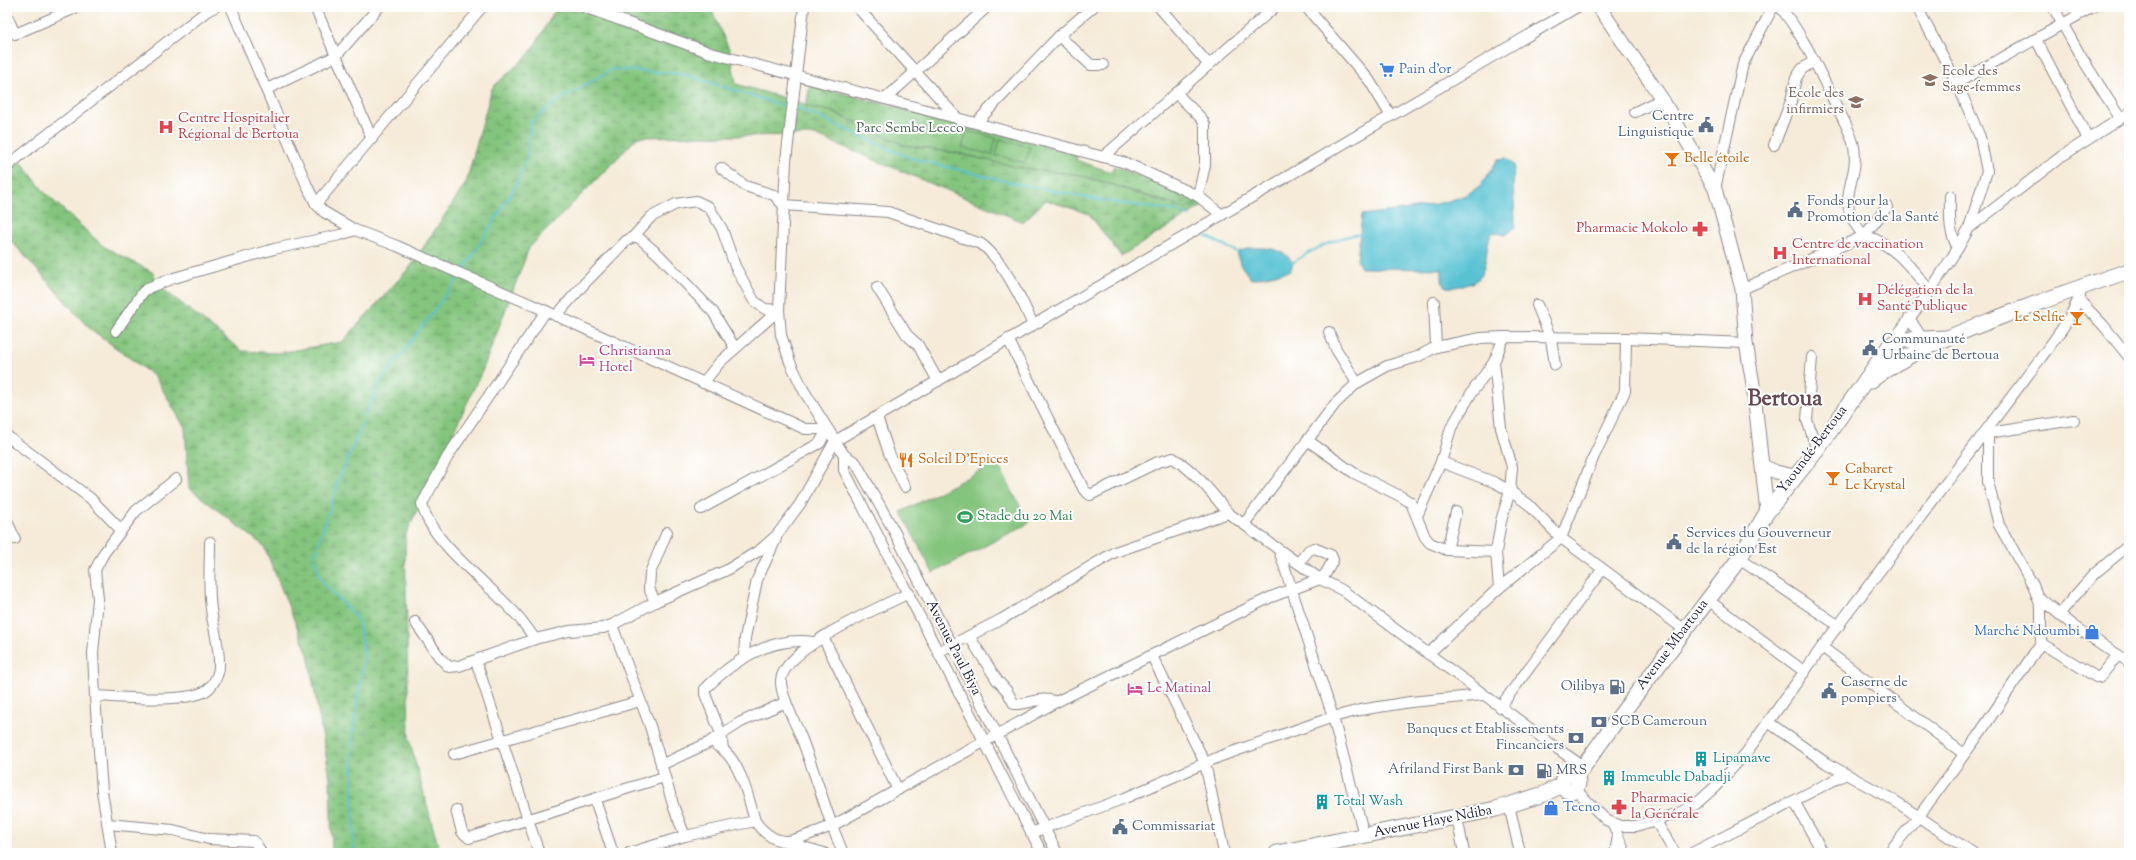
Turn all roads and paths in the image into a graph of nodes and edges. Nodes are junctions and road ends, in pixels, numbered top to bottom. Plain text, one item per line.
1 (78, 7) edge
2 (215, 7) edge
3 (231, 7) edge
4 (315, 7) edge
5 (379, 7) edge
6 (482, 7) edge
7 (584, 7) edge
8 (804, 7) edge
9 (987, 7) edge
10 (1093, 7) edge
11 (1159, 7) edge
12 (1275, 7) edge
13 (1306, 7) edge
14 (1577, 7) edge
15 (1599, 7) edge
16 (1773, 7) edge
17 (1780, 7) edge
18 (1917, 7) edge
19 (2053, 7) edge
20 (2092, 7) edge
21 (863, 9) edge
22 (61, 10) edge
23 (1566, 11) edge
24 (7, 16) edge
25 (2063, 25) junction
26 (1059, 36) junction
27 (2036, 40) junction
28 (336, 56) junction
29 (1814, 61) junction
30 (1103, 65) dead end
31 (1209, 65) junction
32 (915, 71) junction
33 (796, 77) junction
34 (1956, 83) junction
35 (267, 89) junction
36 (1176, 93) junction
37 (885, 99) junction
38 (1662, 99) junction
39 (1635, 112) dead end
40 (2125, 115) edge
41 (1391, 116) junction
42 (961, 121) junction
43 (977, 122) junction
44 (2088, 138) junction
45 (372, 139) junction
46 (1774, 145) dead end
47 (1103, 157) junction
48 (7, 166) edge
49 (721, 168) dead end
50 (1715, 189) junction
51 (1198, 196) junction
52 (1950, 196) dead end
53 (316, 204) junction
54 (783, 205) junction
55 (1887, 207) dead end
56 (1222, 215) junction
57 (1969, 228) junction
58 (355, 230) junction
59 (1864, 236) junction
60 (633, 237) junction
61 (1958, 248) junction
62 (2129, 271) edge
63 (2083, 286) junction
64 (877, 287) dead end
65 (1742, 289) junction
66 (1930, 290) junction
67 (2079, 300) junction
68 (1434, 302) dead end
69 (1537, 305) dead end
70 (779, 310) junction
71 (546, 311) junction
72 (556, 316) junction
73 (1909, 318) junction
74 (1033, 325) junction
75 (116, 331) dead end
76 (1330, 332) dead end
77 (1504, 337) junction
78 (1626, 338) junction
79 (1008, 339) junction
80 (1551, 339) junction
81 (1746, 343) junction
82 (1922, 343) junction
83 (1890, 345) junction
84 (1436, 347) junction
85 (735, 348) junction
86 (1812, 357) dead end
87 (2129, 357) edge
88 (1898, 360) junction
89 (1494, 362) junction
90 (1555, 365) dead end
91 (938, 381) junction
92 (703, 383) junction
93 (1358, 383) junction
94 (1859, 389) junction
95 (877, 417) junction
96 (2074, 420) dead end
97 (826, 429) junction
98 (1986, 433) junction
99 (7, 436) edge
100 (1307, 440) junction
101 (835, 441) junction
102 (1817, 450) junction
103 (844, 455) junction
104 (1441, 462) junction
105 (1763, 466) junction
106 (1797, 473) junction
107 (176, 479) dead end
108 (905, 487) dead end
109 (1510, 491) junction
110 (701, 509) dead end
111 (1456, 512) dead end
112 (1767, 512) junction
113 (1228, 513) junction
114 (1417, 516) junction
115 (7, 521) edge
116 (1244, 524) junction
117 (121, 530) junction
118 (667, 532) dead end
119 (777, 536) junction
120 (1561, 538) junction
121 (15, 539) dead end
122 (210, 542) dead end
123 (2129, 545) edge
124 (1279, 550) junction
125 (1447, 550) junction
126 (1496, 552) junction
127 (1739, 559) junction
128 (1299, 562) junction
129 (1602, 570) junction
130 (1320, 579) junction
131 (1499, 588) junction
132 (1290, 589) junction
133 (909, 593) junction
134 (2037, 596) junction
135 (1708, 600) junction
136 (655, 602) junction
137 (2059, 614) junction
138 (415, 622) dead end
139 (612, 625) junction
140 (1839, 626) junction
141 (1686, 630) junction
142 (968, 636) junction
143 (823, 637) junction
144 (535, 639) junction
145 (813, 642) junction
146 (2041, 643) junction
147 (952, 646) junction
148 (1822, 647) junction
149 (938, 652) junction
150 (1428, 654) junction
151 (2118, 655) junction
152 (1152, 656) junction
153 (744, 658) junction
154 (476, 661) junction
155 (2129, 662) edge
156 (1804, 672) junction
157 (1484, 695) junction
158 (95, 696) junction
159 (640, 701) junction
160 (786, 702) junction
161 (1056, 702) junction
162 (1500, 707) junction
163 (1333, 717) junction
164 (1768, 722) junction
165 (720, 734) junction
166 (997, 734) junction
167 (502, 740) junction
168 (984, 741) junction
169 (708, 743) junction
170 (723, 749) junction
171 (454, 754) dead end
172 (1964, 754) junction
173 (1205, 763) junction
174 (661, 765) junction
175 (1846, 774) junction
176 (664, 777) junction
177 (1574, 780) junction
178 (898, 790) junction
179 (595, 800) junction
180 (1794, 801) junction
181 (1509, 805) junction
182 (456, 810) dead end
183 (1919, 816) junction
184 (1458, 817) junction
185 (528, 821) junction
186 (755, 821) junction
187 (1656, 821) junction
188 (108, 824) junction
189 (1613, 824) junction
190 (832, 826) junction
191 (1044, 828) junction
192 (1031, 833) junction
193 (1364, 835) junction
194 (684, 836) junction
195 (1618, 836) junction
196 (785, 842) junction
197 (1283, 852) edge
198 (112, 853) edge
199 (260, 853) edge
200 (539, 853) edge
201 (613, 853) edge
202 (629, 853) edge
203 (824, 853) edge
204 (843, 853) edge
205 (1042, 853) edge
206 (1057, 853) edge
207 (1224, 853) edge
208 (1464, 853) edge
209 (1520, 853) edge
210 (1614, 853) edge
211 (1625, 853) edge
212 (1675, 853) edge
213 (1692, 853) edge
214 (1823, 853) edge
215 (1889, 853) edge
216 (1974, 853) edge

1 - 22 street
2 - 48 street
3 - 35 street
4 - 28 street
5 - 28 street
6 - 45 street
7 - 33 street
8 - 33 street
9 - 32 street
10 - 26 street
11 - 31 street
12 - 31 street
13 - 41 street
14 - 23 street
15 - 38 main road
16 - 50 street
17 - 29 street
18 - 34 street
19 - 25 street
20 - 25 street
21 - 32 street
22 - 24 street
23 - 41 street
25 - 27 street
25 - 40 street
26 - 30 street
26 - 43 street
27 - 34 street
27 - 44 street
28 - 35 street
28 - 45 street
29 - 46 street
29 - 59 street
31 - 36 street
32 - 37 street
32 - 42 street
33 - 37 street
33 - 54 street
34 - 57 street
35 - 53 street
36 - 47 street
36 - 51 street
37 - 42 street
38 - 39 street
38 - 50 main road
40 - 44 street
41 - 56 street
42 - 43 street
43 - 47 street
44 - 57 street
45 - 53 street
47 - 51 street
49 - 54 street
50 - 65 main road
51 - 56 street
52 - 61 street
53 - 58 street
54 - 70 street
54 - 74 street
55 - 59 street
56 - 74 street
57 - 61 street
58 - 71 street
58 - 75 street
59 - 65 street
59 - 66 street
60 - 70 street
60 - 72 street
60 - 85 street
61 - 66 street
62 - 63 highway
63 - 67 street
63 - 82 highway
64 - 91 street
65 - 81 main road
66 - 73 street
67 - 87 street
67 - 98 street
68 - 84 street
69 - 80 street
70 - 85 street
70 - 97 street
71 - 72 street
71 - 144 street
72 - 92 street
73 - 82 street
73 - 83 street
74 - 79 street
76 - 93 street
77 - 80 street
77 - 84 street
77 - 89 street
78 - 80 street
78 - 81 street
78 - 120 street
79 - 91 street
79 - 113 street
80 - 90 street
81 - 105 main road
82 - 83 highway
82 - 88 highway, Yaoundé-Bertoua
83 - 88 street
83 - 94 highway, Yaoundé-Bertoua
84 - 93 street
85 - 92 street
86 - 102 street
88 - 94 highway, Yaoundé-Bertoua
89 - 104 street
89 - 109 street
91 - 95 street
92 - 97 street
93 - 100 street
94 - 102 highway, Yaoundé-Bertoua
95 - 101 street
95 - 108 street
96 - 98 street
97 - 101 street
97 - 110 street
98 - 134 street
98 - 140 street
99 - 117 street
100 - 114 street
100 - 116 street
101 - 103 street
101 - 119 street
102 - 106 highway, Yaoundé-Bertoua
103 - 133 street, Avenue Paul Biya
103 - 147 street
104 - 109 street
104 - 114 street
105 - 106 main road
105 - 112 main road
106 - 112 highway, Yaoundé-Bertoua
107 - 117 street
109 - 120 street
109 - 126 street
111 - 125 street
112 - 127 highway, Avenue Mbartoua
113 - 116 street
113 - 142 street
114 - 125 street
115 - 121 street
116 - 124 street
117 - 158 street
118 - 136 street
119 - 136 street
119 - 153 street
120 - 129 street
120 - 131 street
122 - 158 street
123 - 137 street
124 - 128 street
124 - 132 street
125 - 126 street
126 - 131 street
127 - 135 highway, Avenue Mbartoua
127 - 140 street
128 - 130 street
128 - 130 street
129 - 141 street
129 - 162 street
130 - 132 street
130 - 150 street
131 - 150 street
132 - 152 street
132 - 163 street
133 - 143 street
133 - 149 street, Avenue Paul Biya
134 - 137 street
134 - 146 street
135 - 141 highway, Avenue Mbartoua
135 - 156 street
136 - 139 street
137 - 151 street
138 - 154 street
139 - 144 street
139 - 159 street
140 - 148 street
141 - 177 highway, Avenue Mbartoua
142 - 147 street
142 - 161 street
143 - 145 street
143 - 178 street
144 - 154 street
145 - 153 street
145 - 160 street
146 - 151 street
146 - 172 street
147 - 149 street
147 - 166 street
148 - 156 street
148 - 172 street
149 - 168 street, Avenue Paul Biya
150 - 157 street
151 - 155 street
152 - 161 street
152 - 173 street
153 - 165 street
154 - 167 street
156 - 164 street
157 - 162 street
157 - 163 street
158 - 188 street
159 - 167 street
159 - 174 street
160 - 165 street
160 - 190 street
161 - 166 street
162 - 177 street
163 - 173 street
163 - 193 street
164 - 175 street
164 - 187 street
165 - 169 street
165 - 170 street
166 - 168 street
166 - 191 street
167 - 171 street
167 - 185 street
168 - 178 street
168 - 192 street, Avenue Paul Biya
169 - 170 street
169 - 174 street
170 - 186 street
172 - 183 street
173 - 191 street
173 - 207 street
174 - 176 street
175 - 180 street
175 - 183 street
176 - 179 street
176 - 194 street
177 - 181 highway, Avenue Haye Ndiba
177 - 189 street
178 - 190 street
179 - 185 street
179 - 201 street
180 - 213 street
180 - 214 street
181 - 184 highway, Avenue Haye Ndiba
181 - 209 street
182 - 185 street
183 - 215 street
183 - 216 street
184 - 193 highway, Avenue Haye Ndiba
184 - 208 street
185 - 200 street
186 - 194 street
186 - 196 street
187 - 189 street
187 - 212 street
188 - 198 street
188 - 199 street
189 - 195 street
190 - 196 street
190 - 204 street
191 - 192 street
191 - 206 street
192 - 205 street, Avenue Paul Biya
193 - 197 highway, Avenue Haye Ndiba
194 - 202 street
195 - 210 street
195 - 211 street
196 - 203 street

